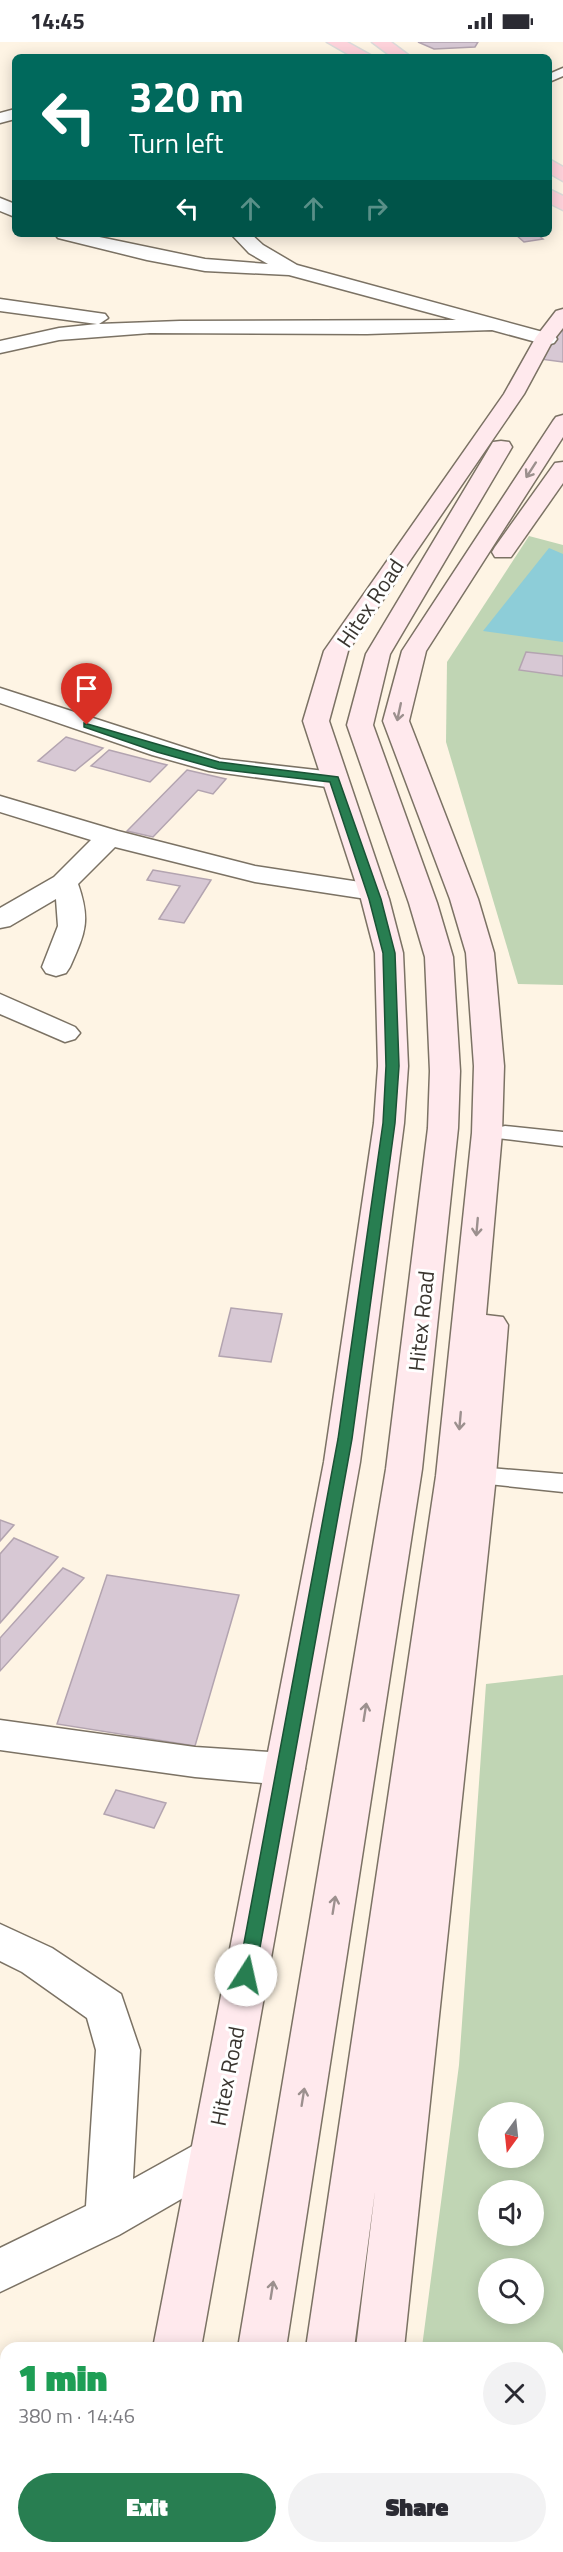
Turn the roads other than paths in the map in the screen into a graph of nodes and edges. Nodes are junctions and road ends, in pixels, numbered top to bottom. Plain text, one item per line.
1 (334, 42) edge
2 (380, 42) edge
3 (360, 54) edge
4 (398, 54) edge
5 (78, 237) edge
6 (243, 237) edge
7 (290, 269) junction
8 (0, 305) edge
9 (493, 324) junction
10 (168, 327) junction
11 (558, 335) edge
12 (0, 347) edge
13 (563, 421) edge
14 (563, 468) edge
15 (0, 695) edge
16 (334, 780) junction
17 (0, 804) edge
18 (109, 837) junction
19 (64, 883) junction
20 (373, 892) junction
21 (0, 920) edge
22 (56, 967) dead end
23 (0, 1003) edge
24 (65, 1033) dead end
25 (506, 1133) junction
26 (563, 1139) edge
27 (478, 1476) junction
28 (563, 1483) edge
29 (0, 1735) edge
30 (285, 1768) junction
31 (0, 1941) edge
32 (212, 2158) junction
33 (108, 2217) junction
34 (0, 2271) edge
35 (178, 2342) edge
36 (263, 2342) edge
37 (331, 2342) edge
38 (381, 2342) edge

1 - 3 main road
2 - 4 main road
5 - 7 street
6 - 7 street
7 - 9 street
8 - 10 street
9 - 10 street
9 - 11 street
10 - 12 street
11 - 16 street, Hitex Road
36 -> 11 street, Hitex Road
13 -> 37 street, Hitex Road
14 - 25 street
15 - 16 street
16 - 20 street, Hitex Road
17 - 18 street
18 - 19 street
18 - 20 street
19 - 21 street
19 - 22 street
20 - 30 street, Hitex Road
23 - 24 street
25 - 26 lane
25 - 27 street
27 - 28 lane
27 - 38 street
29 - 30 street
30 - 32 street, Hitex Road
31 - 33 street
32 - 33 street
32 - 35 street, Hitex Road
33 - 34 street

